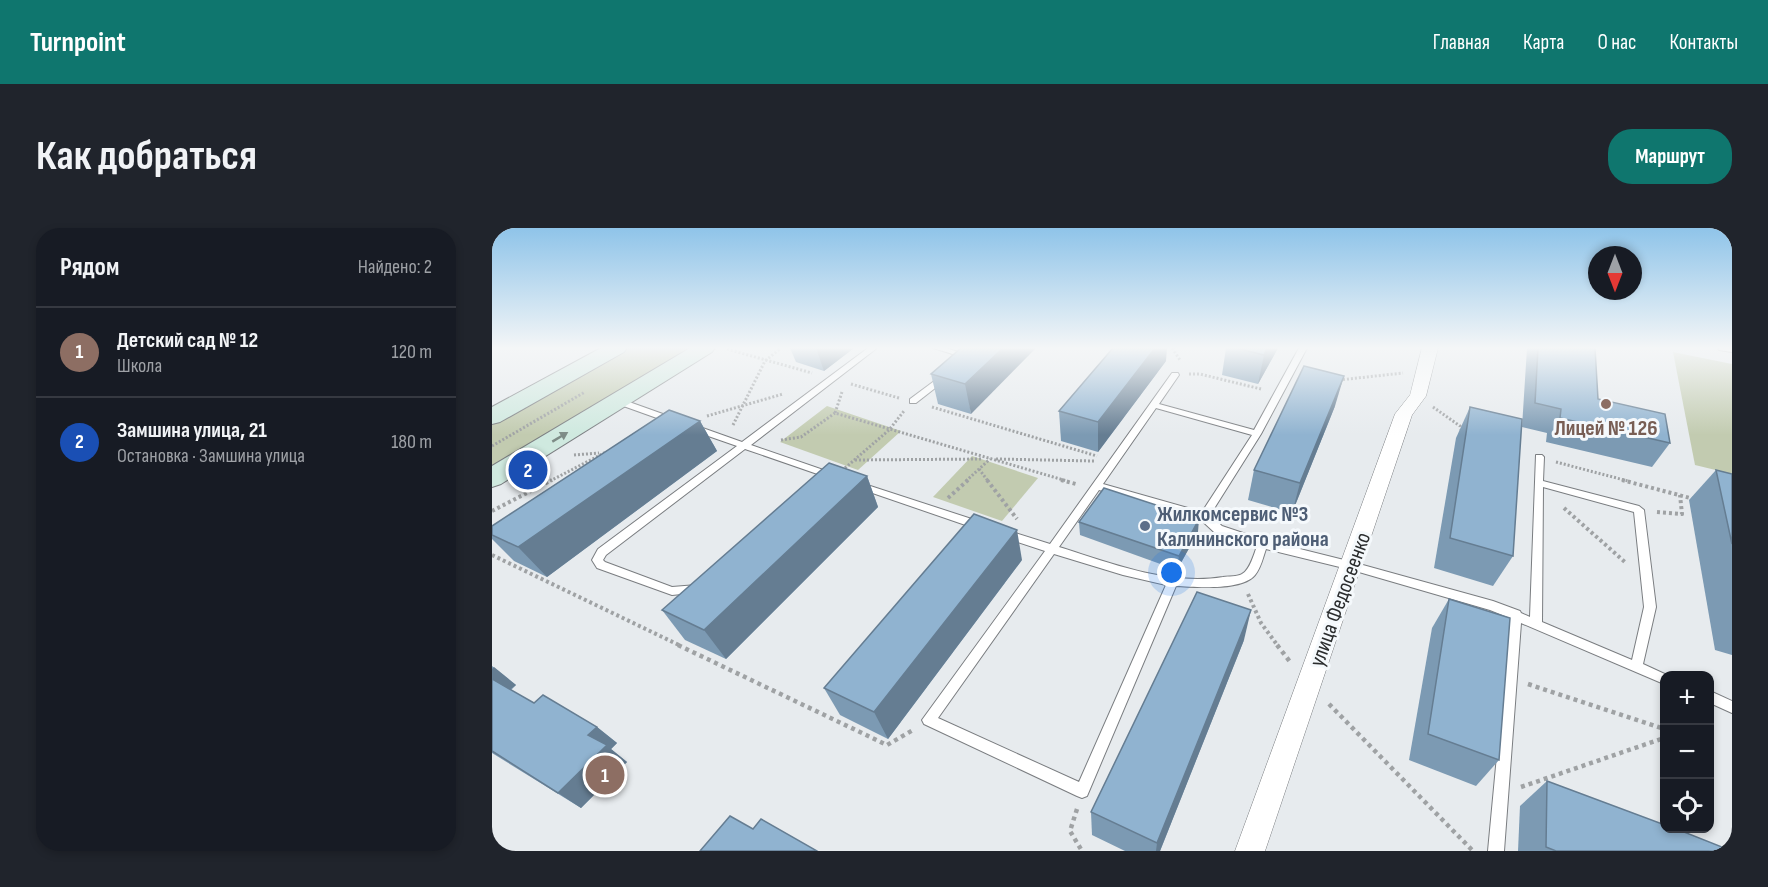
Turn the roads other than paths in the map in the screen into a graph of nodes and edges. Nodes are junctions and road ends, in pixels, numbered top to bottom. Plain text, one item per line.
1 (564, 377) edge
2 (657, 377) edge
3 (835, 377) edge
4 (944, 377) edge
5 (1174, 377) edge
6 (1287, 377) edge
7 (1423, 377) edge
8 (618, 401) junction
9 (913, 401) road end
10 (1154, 405) junction
11 (492, 417) edge
12 (1257, 434) junction
13 (745, 446) junction
14 (1539, 458) road end
15 (492, 478) edge
16 (1539, 483) junction
17 (1097, 486) junction
18 (1204, 516) junction
19 (1263, 544) junction
20 (1052, 549) junction
21 (1352, 566) junction
22 (1173, 583) junction
23 (710, 584) edge
24 (1516, 614) junction
25 (1536, 622) junction
26 (1636, 667) junction
27 (1660, 677) edge
28 (1714, 699) edge
29 (1732, 707) edge
30 (1250, 851) edge
31 (1496, 851) edge

1 - 11 street
2 - 8 street
3 - 13 lane
4 - 9 lane
5 - 10 lane
6 - 12 lane
7 - 21 street, улица Федосеенко
8 - 13 lane
15 -> 8 street
10 - 12 lane
10 - 17 lane
12 - 18 lane
13 - 20 lane
13 - 23 lane
14 - 16 lane
16 - 25 lane
16 - 26 lane
17 - 18 lane
17 - 20 lane
18 - 19 lane
19 - 21 lane
19 - 22 lane
20 - 22 lane
20 - 22 lane
21 - 24 lane
21 - 30 street, улица Федосеенко
24 - 25 lane
24 - 31 lane
25 - 26 lane
26 - 27 lane
28 - 29 lane

